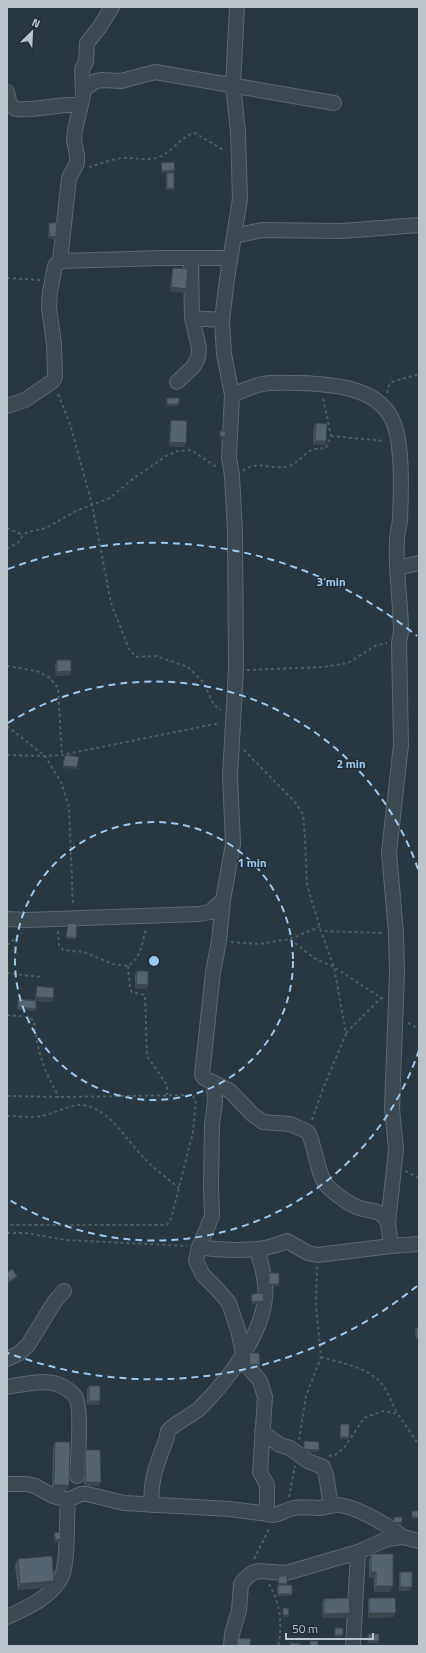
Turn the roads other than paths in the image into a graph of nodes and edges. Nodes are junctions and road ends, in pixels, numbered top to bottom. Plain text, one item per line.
1 (112, 7) edge
2 (237, 7) edge
3 (233, 85) junction
4 (84, 89) junction
5 (7, 92) edge
6 (334, 103) dead end
7 (81, 104) junction
8 (419, 225) edge
9 (234, 236) junction
10 (191, 258) junction
11 (230, 258) junction
12 (60, 262) junction
13 (192, 318) junction
14 (222, 320) junction
15 (177, 382) dead end
16 (232, 395) junction
17 (7, 406) edge
18 (419, 563) edge
19 (398, 568) junction
20 (223, 900) junction
21 (207, 913) junction
22 (7, 919) edge
23 (221, 924) junction
24 (214, 1084) junction
25 (388, 1223) junction
26 (419, 1244) edge
27 (391, 1246) junction
28 (199, 1247) junction
29 (257, 1249) junction
30 (64, 1292) dead end
31 (243, 1354) junction
32 (7, 1359) edge
33 (7, 1387) edge
34 (262, 1432) junction
35 (280, 1445) junction
36 (261, 1448) junction
37 (77, 1476) dead end
38 (7, 1484) edge
39 (68, 1500) junction
40 (152, 1505) junction
41 (331, 1506) junction
42 (264, 1514) junction
43 (403, 1537) junction
44 (419, 1541) edge
45 (358, 1552) junction
46 (7, 1617) edge
47 (231, 1646) edge
48 (353, 1646) edge

1 - 4 street
2 - 3 street
3 - 4 street
3 - 6 street
3 - 9 street
4 - 7 street
5 - 7 street
7 - 12 street
8 - 9 street
9 - 11 street
10 - 11 street
10 - 12 street
10 - 13 street
11 - 14 street
12 - 17 street
13 - 14 street
13 - 15 street
14 - 16 street
16 - 19 street
16 - 20 street
18 - 19 street
19 - 25 street
20 - 21 street
20 - 23 street
21 - 22 street
21 - 23 street
23 - 24 street
24 - 25 street
24 - 28 street
25 - 27 street
26 - 27 street
27 - 29 street
28 - 29 street
28 - 31 street
29 - 31 street
30 - 32 street
31 - 34 street
31 - 40 street
33 - 37 street
34 - 35 street
34 - 36 street
35 - 36 street
35 - 41 street
36 - 42 street
38 - 39 street
39 - 40 street
39 - 46 street
40 - 42 street
41 - 42 street
41 - 43 street
43 - 44 street
43 - 45 street
45 - 47 street
45 - 48 street

